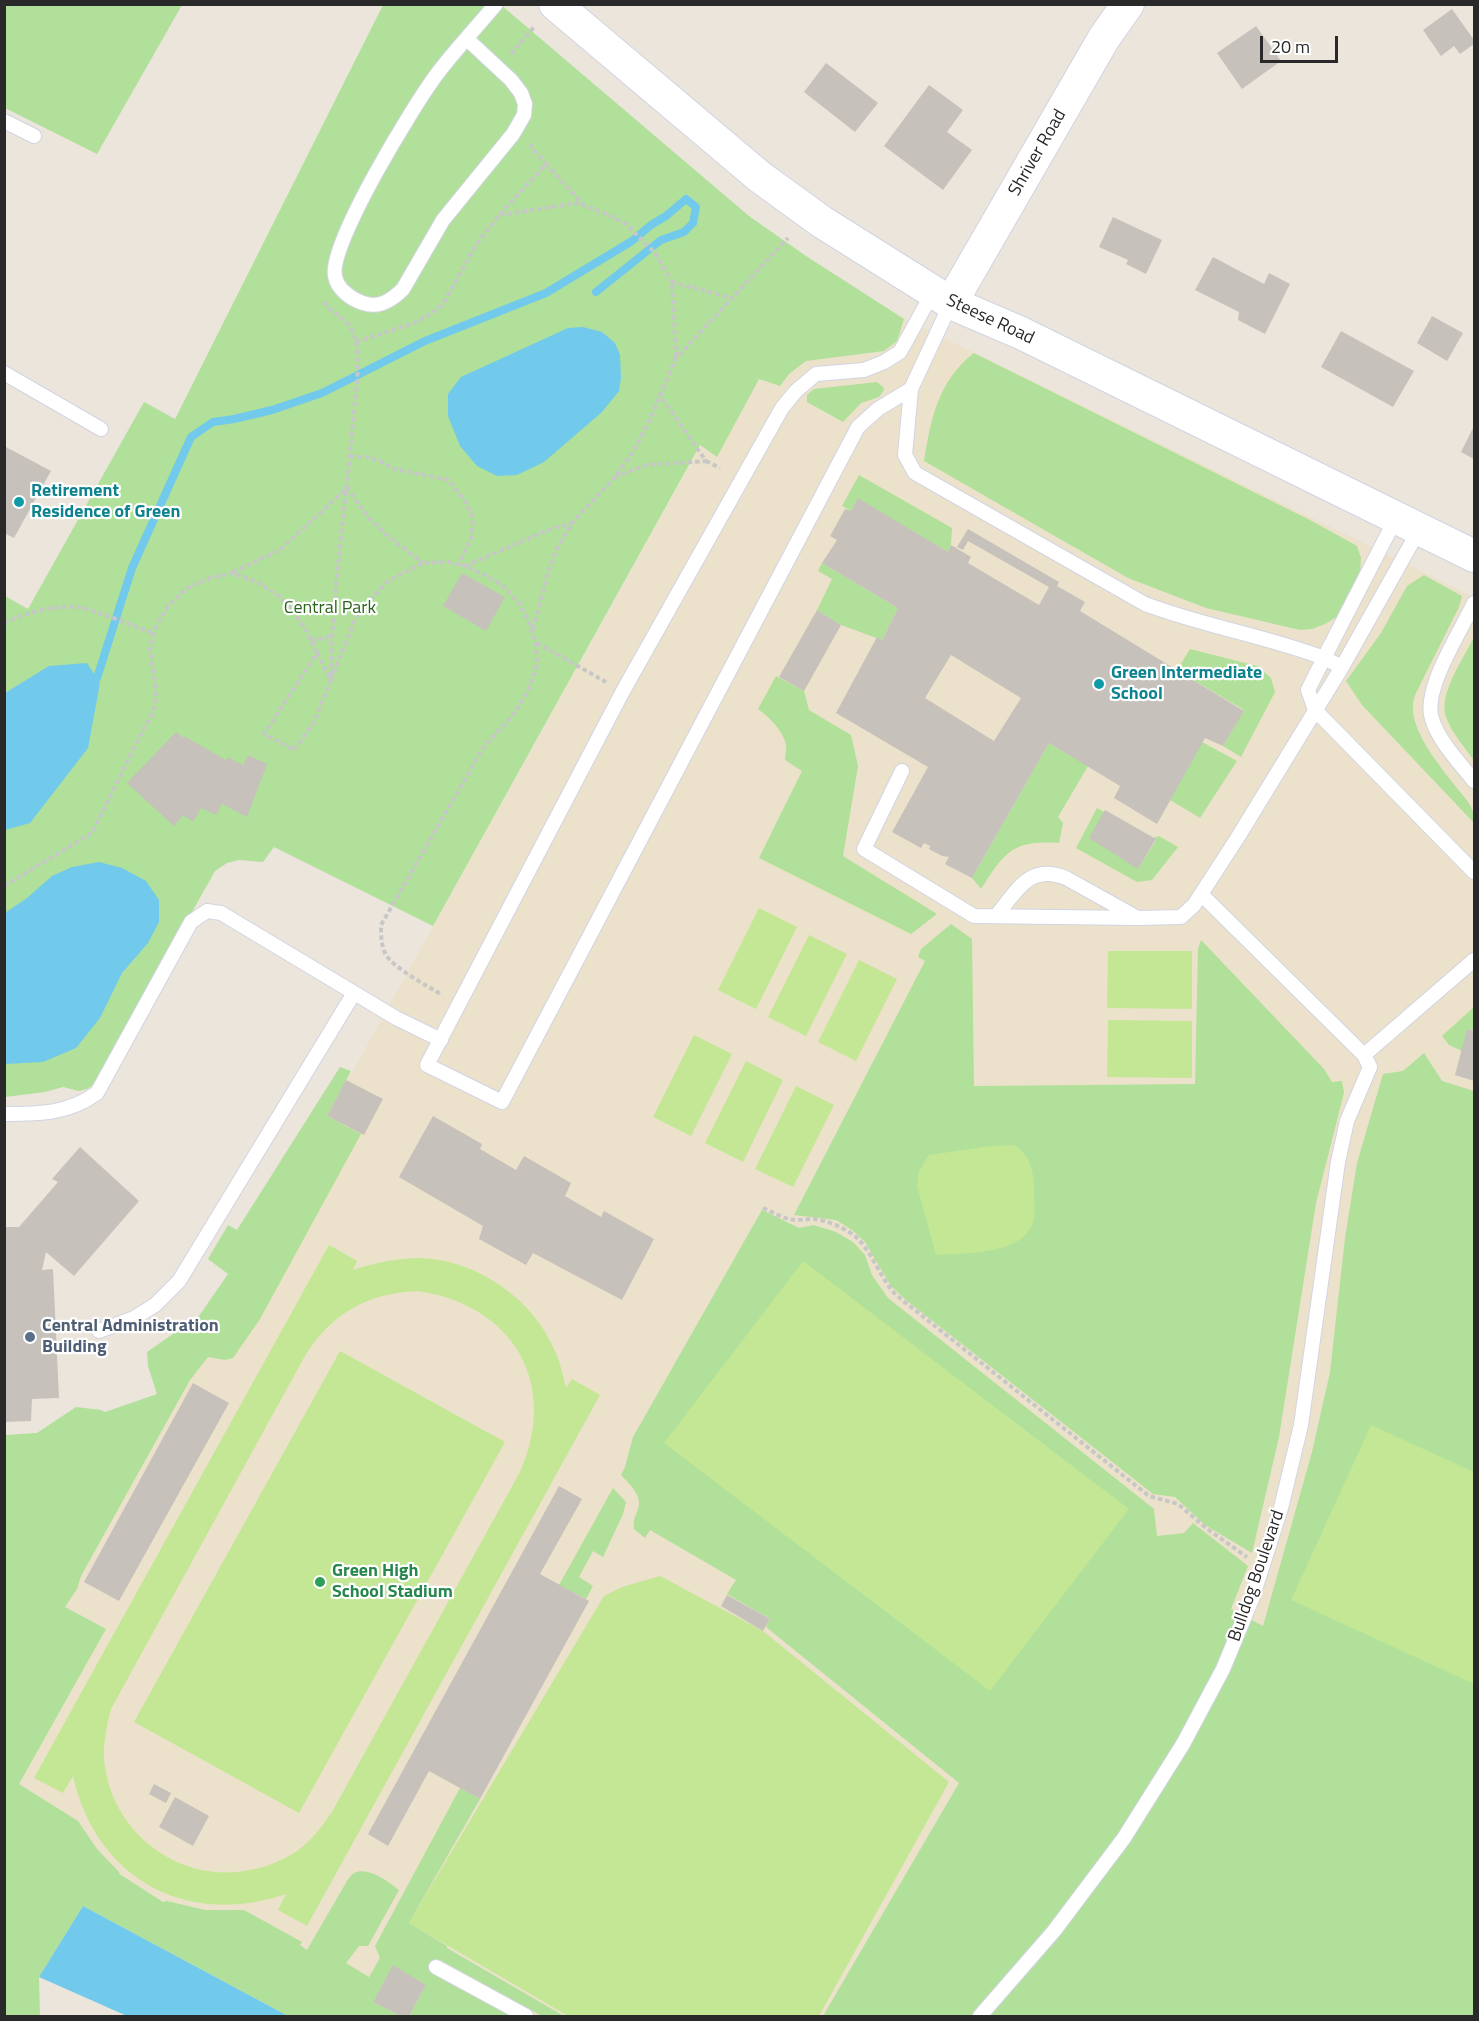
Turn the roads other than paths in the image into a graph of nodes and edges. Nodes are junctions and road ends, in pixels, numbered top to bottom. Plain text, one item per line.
1 (496, 4) edge
2 (555, 4) edge
3 (1128, 4) edge
4 (467, 39) junction
5 (4, 121) edge
6 (34, 136) dead end
7 (942, 297) junction
8 (4, 373) edge
9 (911, 389) junction
10 (101, 429) dead end
11 (1407, 524) junction
12 (1474, 556) edge
13 (1474, 603) edge
14 (1324, 658) junction
15 (1342, 667) junction
16 (1319, 704) junction
17 (902, 771) dead end
18 (1474, 781) edge
19 (1474, 872) edge
20 (1201, 894) junction
21 (996, 916) junction
22 (1138, 918) junction
23 (1474, 960) edge
24 (354, 993) junction
25 (441, 1040) junction
26 (1367, 1061) junction
27 (4, 1114) edge
28 (99, 1331) dead end
29 (436, 1967) dead end
30 (526, 2016) edge
31 (980, 2016) edge

1 - 4 lane
2 - 7 street, Steese Road
3 - 7 street, Shriver Road
4 - 4 lane
5 - 6 lane
7 - 9 lane
7 - 11 street, Steese Road
7 - 25 lane
8 - 10 lane
9 - 14 lane
9 - 25 lane
11 - 12 street, Steese Road
11 - 14 lane
11 - 15 lane
13 - 18 lane
14 - 15 lane
14 - 16 lane
15 - 16 lane
16 - 19 lane
16 - 20 lane
17 - 21 lane
20 - 22 lane
20 - 26 lane
21 - 22 lane
21 - 22 lane
23 - 26 lane
24 - 25 lane
24 - 27 lane
24 - 28 lane
26 - 31 lane, Bulldog Boulevard
29 - 30 lane

